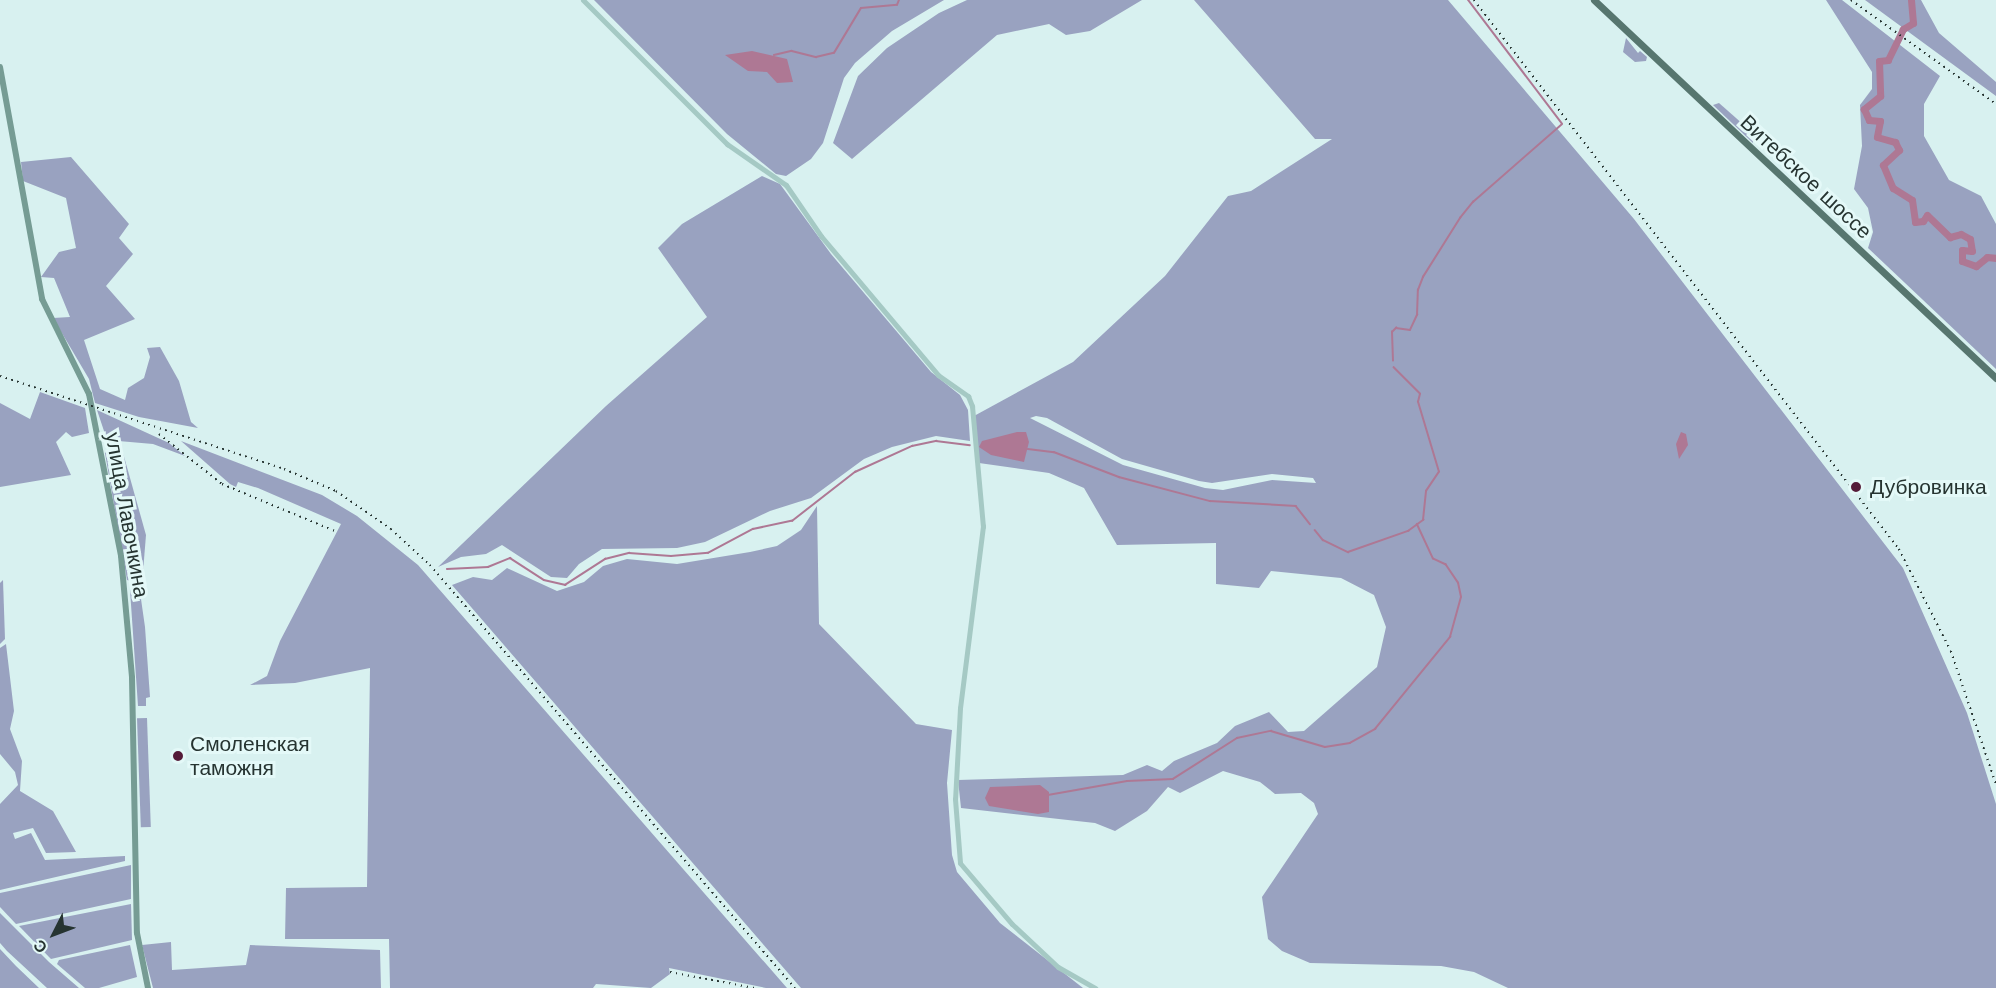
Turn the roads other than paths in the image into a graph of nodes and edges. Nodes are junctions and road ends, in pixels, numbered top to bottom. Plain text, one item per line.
1 (583, 0) edge
2 (1594, 0) edge
3 (0, 67) edge
4 (1996, 378) edge
5 (146, 985) edge
6 (1095, 988) edge

1 - 6 street
2 - 4 main road, Витебское шоссе
3 - 5 main road, улица Лавочкина

